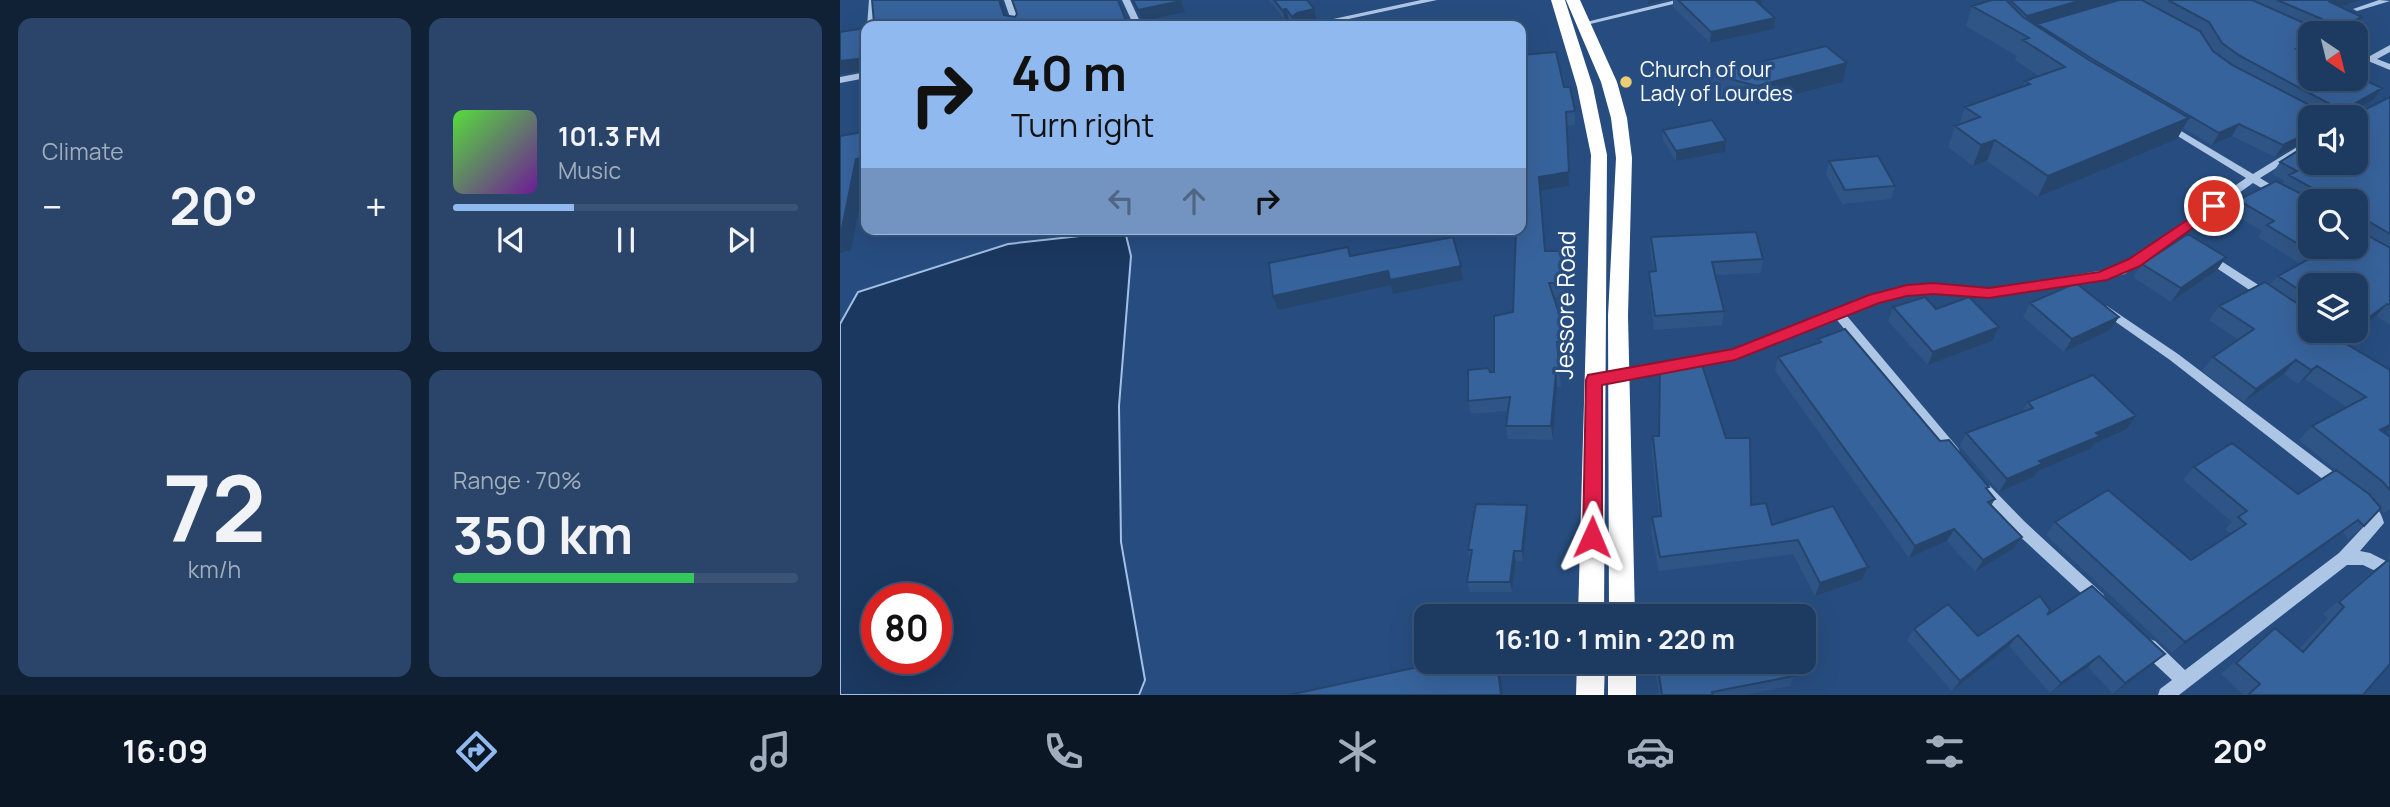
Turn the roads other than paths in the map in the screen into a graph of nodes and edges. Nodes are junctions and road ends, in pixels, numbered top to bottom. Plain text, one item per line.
1 (873, 0) edge
2 (1008, 0) edge
3 (1126, 0) edge
4 (1433, 0) edge
5 (1558, 0) edge
6 (1573, 0) edge
7 (1686, 0) edge
8 (2387, 0) edge
9 (2357, 9) dead end
10 (871, 21) edge
11 (1015, 21) edge
12 (1136, 21) edge
13 (1330, 21) edge
14 (1582, 24) junction
15 (2390, 48) edge
16 (2368, 58) edge
17 (2371, 59) junction
18 (2390, 67) edge
19 (861, 76) edge
20 (840, 80) edge
21 (2152, 117) edge
22 (2298, 150) edge
23 (2253, 178) junction
24 (2287, 198) edge
25 (2175, 234) junction
26 (2186, 242) edge
27 (2197, 249) edge
28 (2058, 282) junction
29 (2276, 302) edge
30 (1839, 314) junction
31 (1620, 374) junction
32 (1594, 380) junction
33 (1960, 461) edge
34 (1975, 478) edge
35 (2344, 558) junction
36 (2390, 571) edge
37 (1591, 604) edge
38 (1622, 604) edge
39 (2105, 606) edge
40 (2135, 634) edge
41 (1591, 674) edge
42 (1622, 674) edge
43 (2185, 681) junction
44 (1590, 695) edge
45 (1622, 695) edge
46 (2166, 695) edge

1 - 10 street
2 - 11 street
3 - 12 street
4 - 13 street
5 - 32 highway, Jessore Road
6 - 14 highway
7 - 14 street
8 - 9 street
14 - 31 highway
15 - 17 street
16 - 17 street
17 - 18 street
19 - 20 street
21 - 23 street
22 - 23 street
23 - 24 street
23 - 25 street
25 - 26 street
25 - 28 street
27 - 29 street
28 - 30 street
28 - 35 street
30 - 31 street
30 - 33 street
31 - 32 street
31 - 38 highway
32 - 37 highway, Jessore Road
34 - 39 street
35 - 36 street
35 - 43 street
40 - 43 street
41 - 44 highway
42 - 45 highway
43 - 46 street

